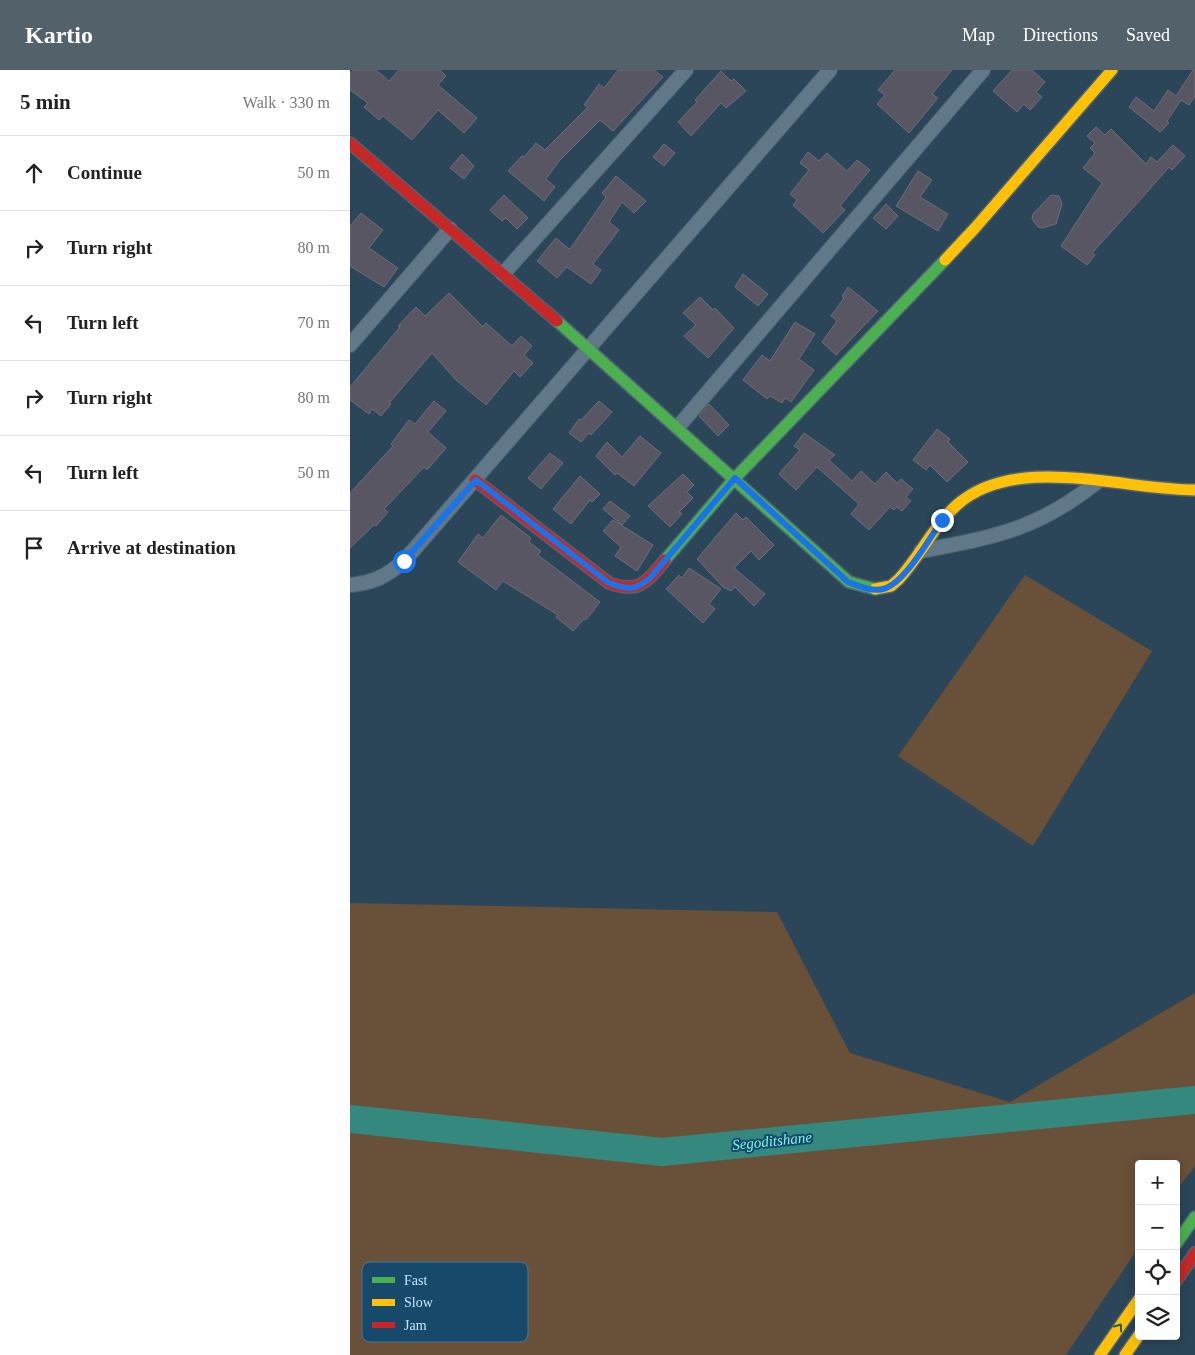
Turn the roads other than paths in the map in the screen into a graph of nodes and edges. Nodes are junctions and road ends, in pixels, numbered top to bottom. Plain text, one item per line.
1 (686, 70) edge
2 (830, 70) edge
3 (983, 70) edge
4 (1112, 70) edge
5 (350, 143) edge
6 (450, 229) junction
7 (503, 274) junction
8 (350, 345) edge
9 (588, 347) junction
10 (678, 427) junction
11 (735, 478) junction
12 (476, 480) junction
13 (1097, 482) junction
14 (1195, 490) edge
15 (921, 551) junction
16 (350, 585) edge
17 (1195, 1217) edge
18 (1180, 1238) edge
19 (1195, 1253) edge
20 (1180, 1275) edge
21 (1135, 1305) edge
22 (1136, 1340) edge
23 (1100, 1355) edge
24 (1125, 1355) edge

1 - 7 street
2 - 9 street
3 - 10 street
4 - 11 street
5 - 6 street
6 - 7 street
6 - 8 street
7 - 9 street
9 - 10 street
9 - 12 street
10 - 11 street
11 - 12 street
11 - 15 street
12 - 16 street
13 - 14 street
13 - 15 street
13 - 15 street
17 - 18 street
19 - 20 street
23 -> 21 street
22 - 24 street

